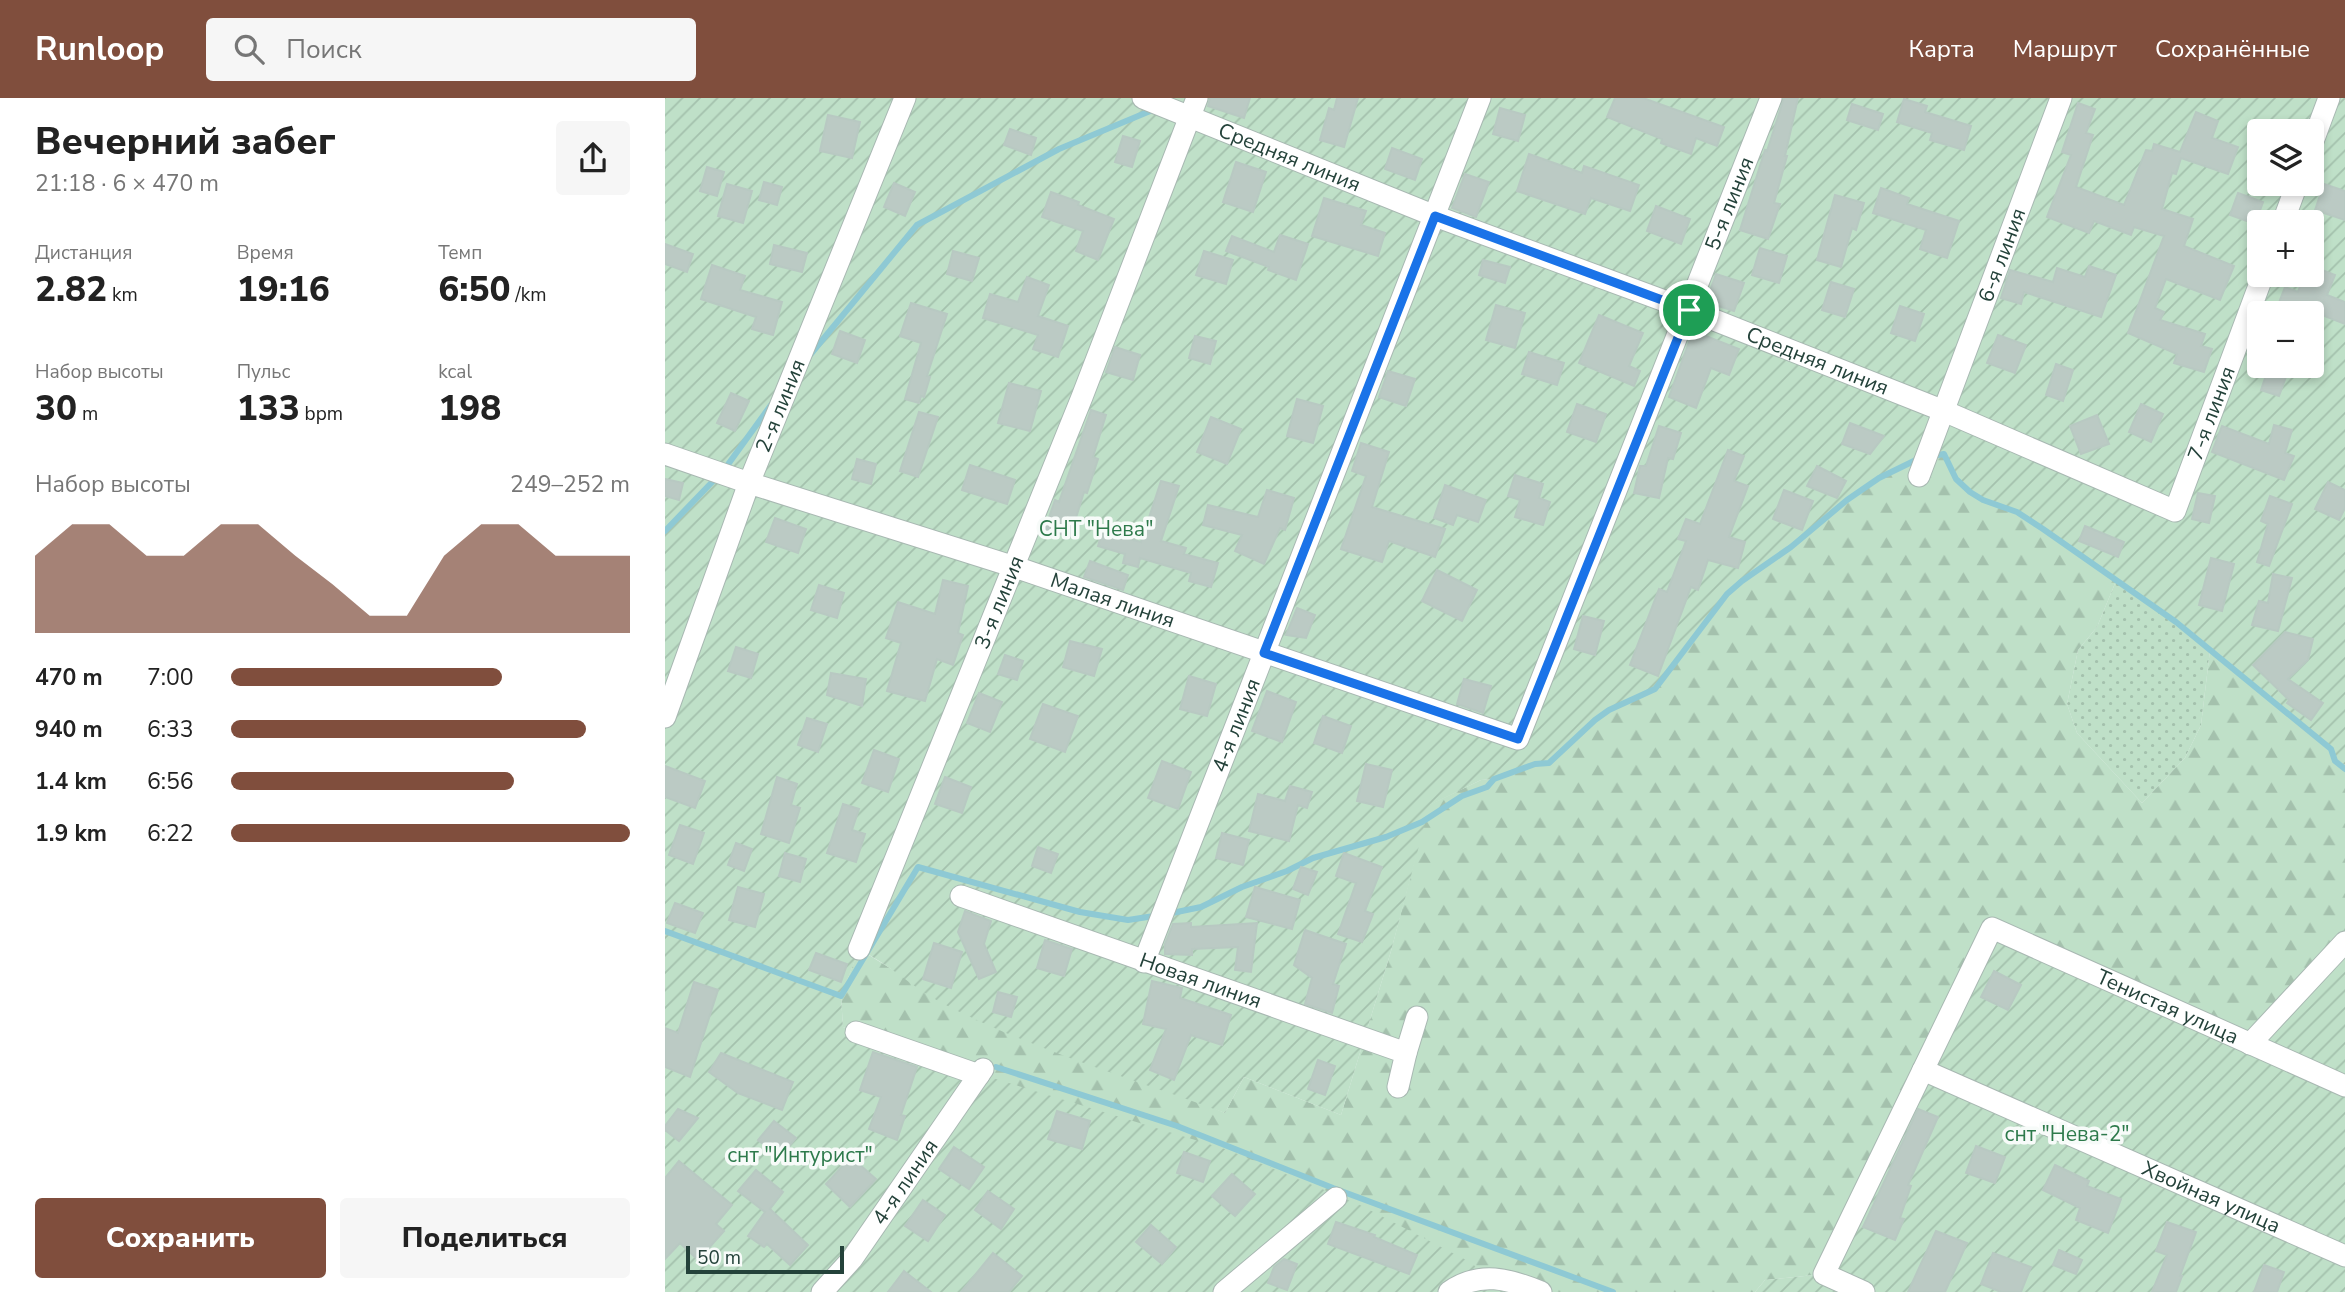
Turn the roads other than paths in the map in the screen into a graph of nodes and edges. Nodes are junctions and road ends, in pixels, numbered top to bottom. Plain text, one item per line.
1 (905, 98) edge
2 (1143, 98) edge
3 (1480, 98) edge
4 (1770, 98) edge
5 (2049, 98) edge
6 (2061, 98) edge
7 (2329, 98) edge
8 (1193, 107) edge
9 (2321, 119) edge
10 (1435, 216) junction
11 (2259, 287) edge
12 (1689, 310) junction
13 (1938, 408) junction
14 (665, 454) edge
15 (1924, 465) dead end
16 (742, 481) junction
17 (2175, 511) joint
18 (1015, 567) junction
19 (1264, 653) junction
20 (665, 718) edge
21 (1518, 739) joint
22 (961, 896) dead end
23 (2345, 942) edge
24 (859, 949) dead end
25 (1145, 962) junction
26 (1417, 1017) dead end
27 (856, 1032) dead end
28 (2250, 1044) junction
29 (1406, 1053) junction
30 (1923, 1070) junction
31 (2345, 1086) edge
32 (1398, 1087) dead end
33 (1336, 1198) dead end
34 (2345, 1256) edge
35 (822, 1292) edge
36 (1224, 1292) edge
37 (1449, 1292) edge
38 (1541, 1292) edge
39 (1864, 1292) edge

1 - 16 street, 2-я линия
2 - 8 street, Средняя линия
3 - 10 street, 4-я линия
4 - 12 street, 5-я линия
5 - 13 street
6 - 13 street, 6-я линия
7 - 9 street
8 - 10 street, Средняя линия
8 - 18 street, 3-я линия
10 - 12 street, Средняя линия
10 - 19 street, 4-я линия
11 - 17 street, 7-я линия
12 - 13 street, Средняя линия
12 - 21 street, 5-я линия
13 - 15 street
13 - 17 street, Средняя линия
14 - 16 street, Малая линия
16 - 18 street, Малая линия
16 - 20 street, 2-я линия
18 - 19 street, Малая линия
18 - 24 street, 3-я линия
19 - 21 street, Малая линия
19 - 25 street, 4-я линия
22 - 25 street, Новая линия
23 - 28 street
25 - 29 street, Новая линия
26 - 29 street
27 - 35 street, 4-я линия
28 - 30 street, Тенистая улица
28 - 31 street, Тенистая улица
29 - 32 street
30 - 34 street, Хвойная улица
30 - 39 street
33 - 36 street
37 - 38 street

